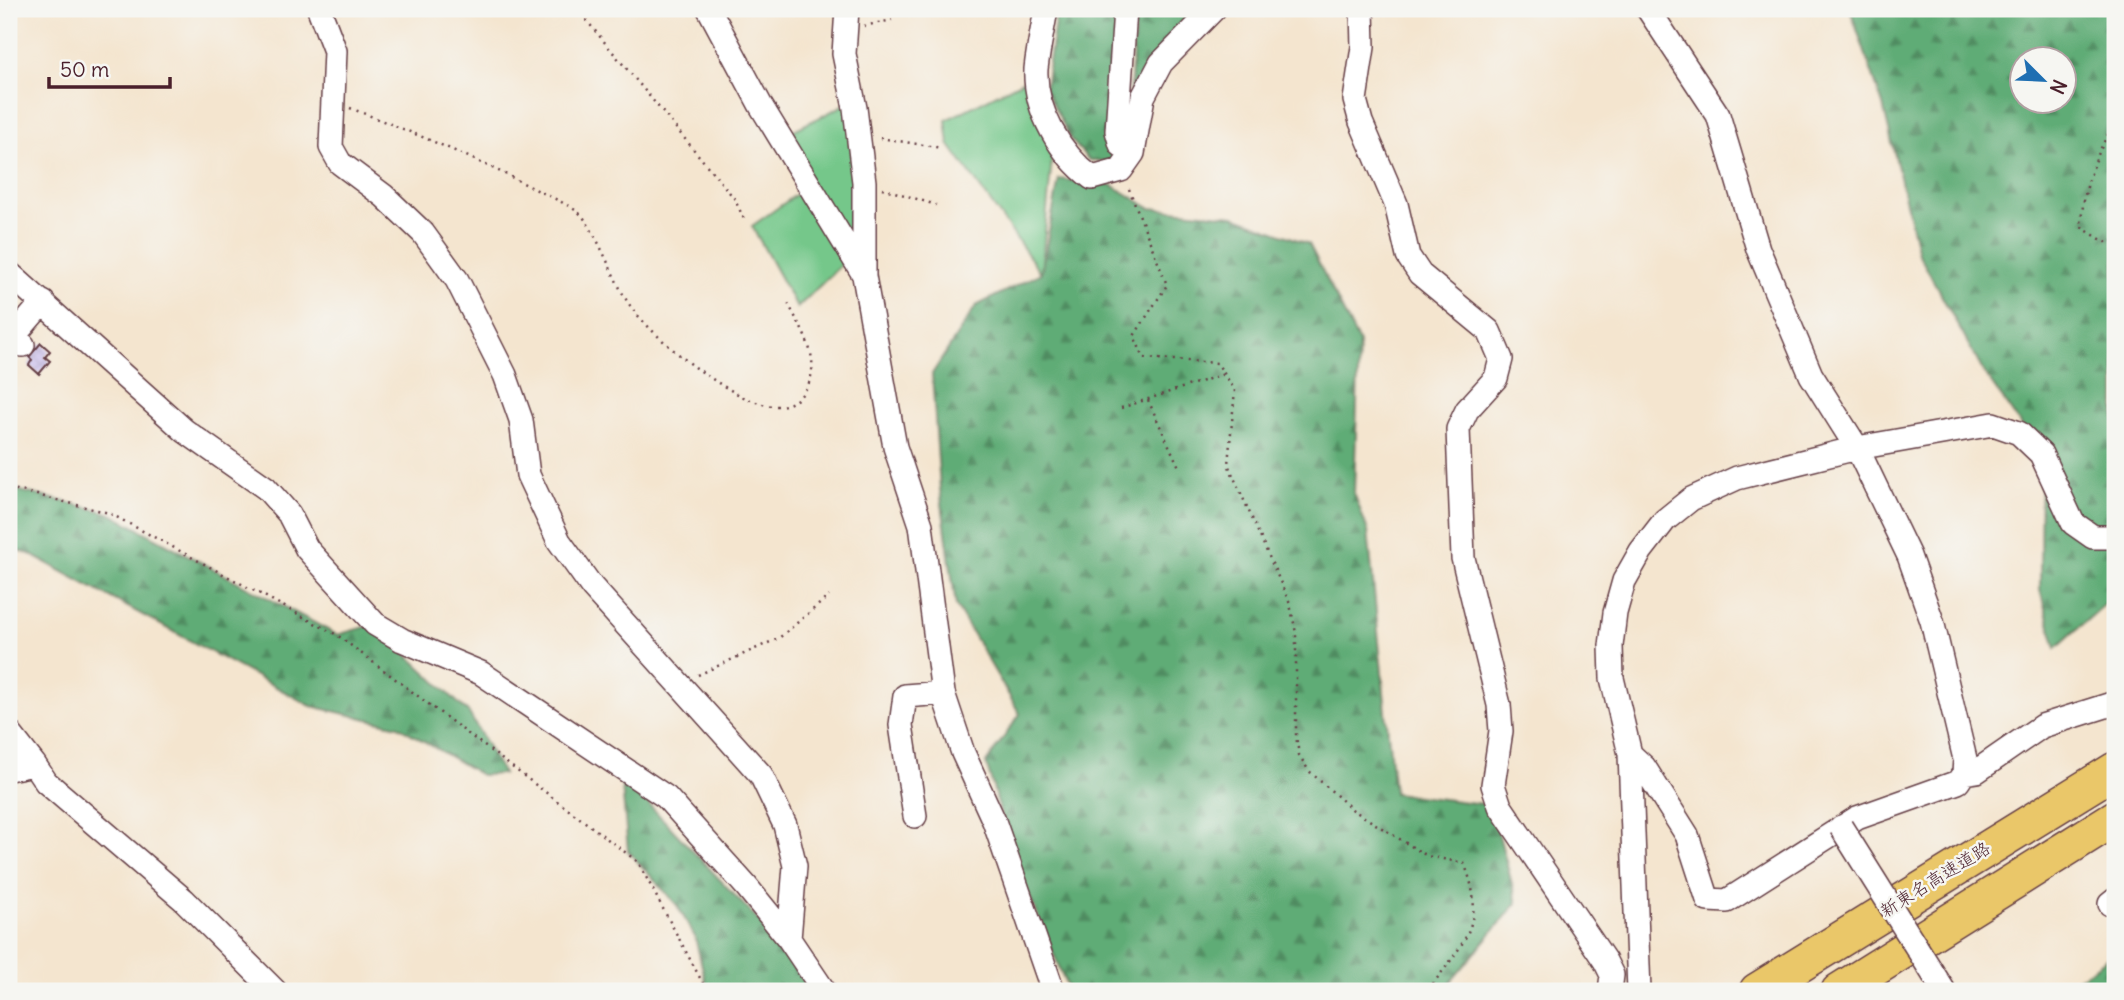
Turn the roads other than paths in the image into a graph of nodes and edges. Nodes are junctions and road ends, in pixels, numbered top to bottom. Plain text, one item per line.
1 (319, 9) edge
2 (709, 9) edge
3 (1046, 9) edge
4 (1125, 9) edge
5 (1214, 9) edge
6 (1363, 9) edge
7 (1648, 9) edge
8 (846, 19) edge
9 (1127, 162) junction
10 (9, 273) edge
11 (864, 276) junction
12 (43, 302) junction
13 (23, 345) dead end
14 (1857, 448) junction
15 (2115, 537) edge
16 (943, 692) junction
17 (2115, 704) edge
18 (9, 732) edge
19 (1630, 754) junction
20 (34, 764) junction
21 (9, 769) edge
22 (2115, 770) edge
23 (1964, 773) junction
24 (915, 816) dead end
25 (2115, 818) edge
26 (1841, 827) junction
27 (789, 939) junction
28 (275, 991) edge
29 (824, 991) edge
30 (1053, 991) edge
31 (1610, 991) edge
32 (1639, 991) edge
33 (1757, 991) edge
34 (1839, 991) edge
35 (1944, 991) edge

1 - 27 street
2 - 11 street
3 - 9 street
4 - 9 street
5 - 9 street
6 - 31 street
7 - 14 street
8 - 11 street
10 - 12 street
11 - 16 street
12 - 13 street
12 - 27 street
14 - 15 street
14 - 19 street
14 - 23 street
16 - 24 street
16 - 30 street
17 - 23 street
18 - 20 street
19 - 26 street
19 - 32 street
20 - 21 street
20 - 28 street
22 - 33 highway, 新東名高速道路
23 - 26 street
25 - 34 highway
26 - 35 street, bridge
27 - 29 street

